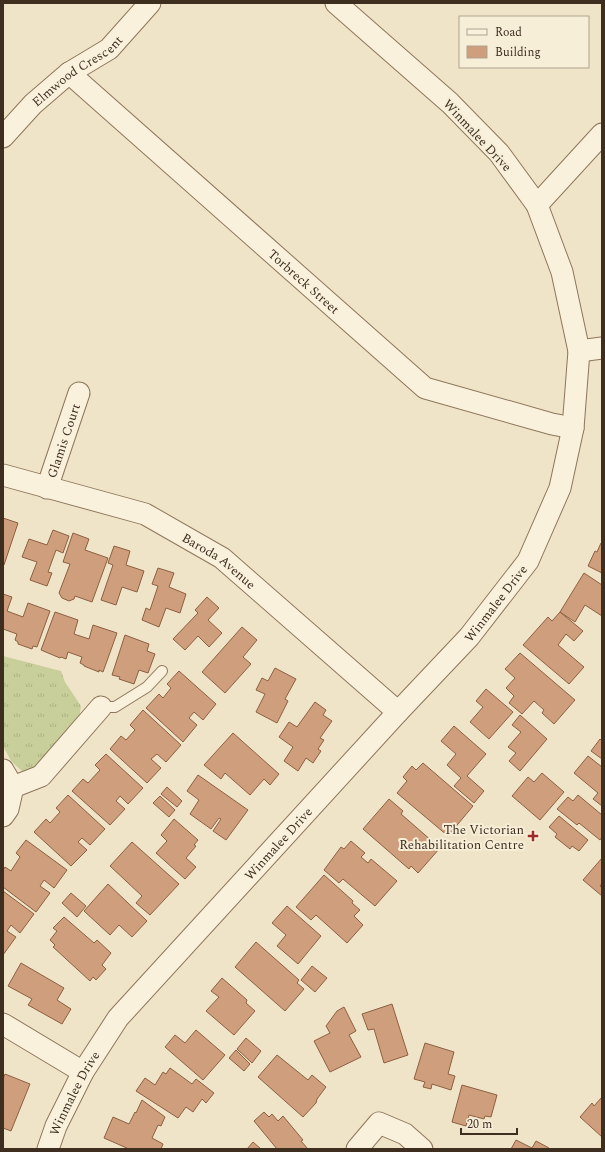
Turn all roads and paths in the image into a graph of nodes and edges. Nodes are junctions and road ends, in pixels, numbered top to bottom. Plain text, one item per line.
1 (150, 3) edge
2 (336, 3) edge
3 (69, 73) junction
4 (602, 134) edge
5 (3, 138) edge
6 (537, 205) junction
7 (602, 348) edge
8 (579, 351) junction
9 (79, 393) dead end
10 (573, 428) junction
11 (3, 475) edge
12 (47, 488) junction
13 (162, 671) dead end
14 (101, 707) joint
15 (398, 712) junction
16 (8, 778) edge
17 (3, 816) edge
18 (3, 1024) edge
19 (83, 1072) junction
20 (48, 1149) edge
21 (357, 1149) edge
22 (422, 1149) edge

1 - 3 street, Elmwood Crescent
2 - 6 street, Winmalee Drive
3 - 5 street, Elmwood Crescent
3 - 10 street, Torbreck Street
4 - 6 street
6 - 8 street, Winmalee Drive
7 - 8 street
8 - 10 street, Winmalee Drive
9 - 12 street, Glamis Court
10 - 15 street, Winmalee Drive
11 - 12 street, Baroda Avenue
12 - 15 street, Baroda Avenue
13 - 14 lane
14 - 16 street
15 - 19 street, Winmalee Drive
16 - 17 street
18 - 19 street
19 - 20 street, Winmalee Drive
21 - 22 street

